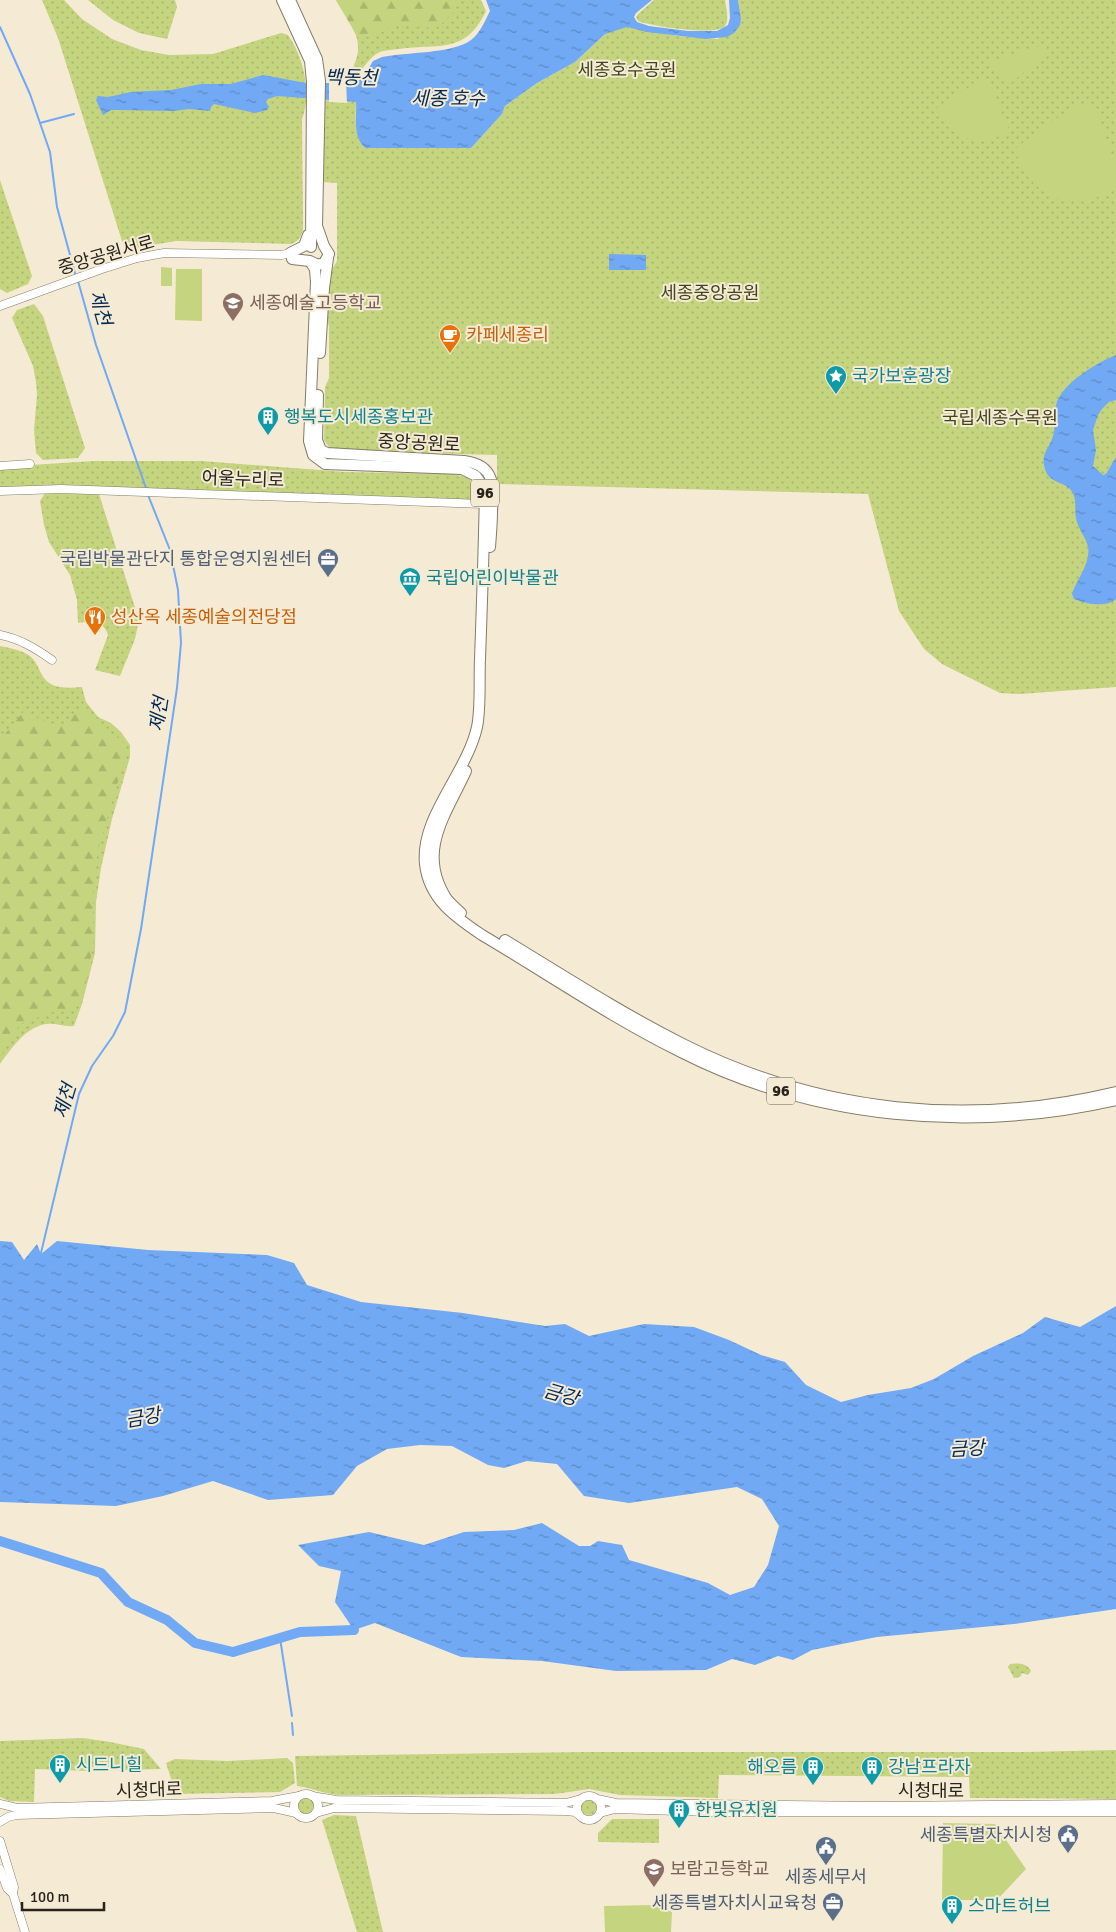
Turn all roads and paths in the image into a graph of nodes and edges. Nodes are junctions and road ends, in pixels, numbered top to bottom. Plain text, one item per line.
1 (282, 0) edge
2 (290, 0) edge
3 (293, 16) junction
4 (316, 105) junction
5 (311, 194) junction
6 (324, 246) junction
7 (310, 248) junction
8 (289, 256) junction
9 (327, 260) junction
10 (311, 262) junction
11 (315, 285) junction
12 (0, 306) edge
13 (30, 464) dead end
14 (0, 466) edge
15 (0, 491) edge
16 (484, 504) junction
17 (0, 635) edge
18 (52, 660) dead end
19 (429, 862) junction
20 (484, 932) junction
21 (1116, 1092) edge
22 (1116, 1100) edge
23 (299, 1796) junction
24 (312, 1796) junction
25 (581, 1799) junction
26 (597, 1799) junction
27 (1116, 1804) edge
28 (0, 1805) edge
29 (1116, 1812) edge
30 (296, 1813) junction
31 (316, 1813) junction
32 (600, 1813) junction
33 (580, 1815) junction
34 (0, 1822) edge
35 (0, 1840) edge
36 (0, 1869) edge
37 (13, 1894) junction
38 (25, 1932) edge

1 - 3 main road, 96
2 - 3 main road, 96
3 - 4 main road, 96
4 - 5 main road, 96
4 - 6 main road, 96
5 - 7 main road, 96
5 - 8 main road
6 - 7 main road
6 - 9 main road, 96
7 - 8 main road
7 - 10 main road, 96
8 - 10 main road
8 - 11 main road
8 - 12 street, 중앙공원서로
9 - 10 main road
9 - 19 main road, 중앙공원로 / 96
10 - 11 main road, 중앙공원로 / 96
11 - 16 main road, 중앙공원로 / 96
13 - 14 street
15 - 16 street, 어울누리로
16 - 19 main road, 중앙공원로 / 96
17 - 18 street
19 - 20 main road, 96
20 - 21 main road, 96
20 - 22 main road, 96
23 - 24 street
23 - 28 street, 시청대로
23 - 30 street
24 - 25 street
24 - 31 street
25 - 26 street
25 - 33 street
26 - 27 street, 시청대로
26 - 32 street
28 - 34 street
29 - 32 street, 시청대로
30 - 31 street
30 - 34 street, 시청대로
31 - 33 street
32 - 33 street
35 - 37 street
36 - 37 street
37 - 38 street

